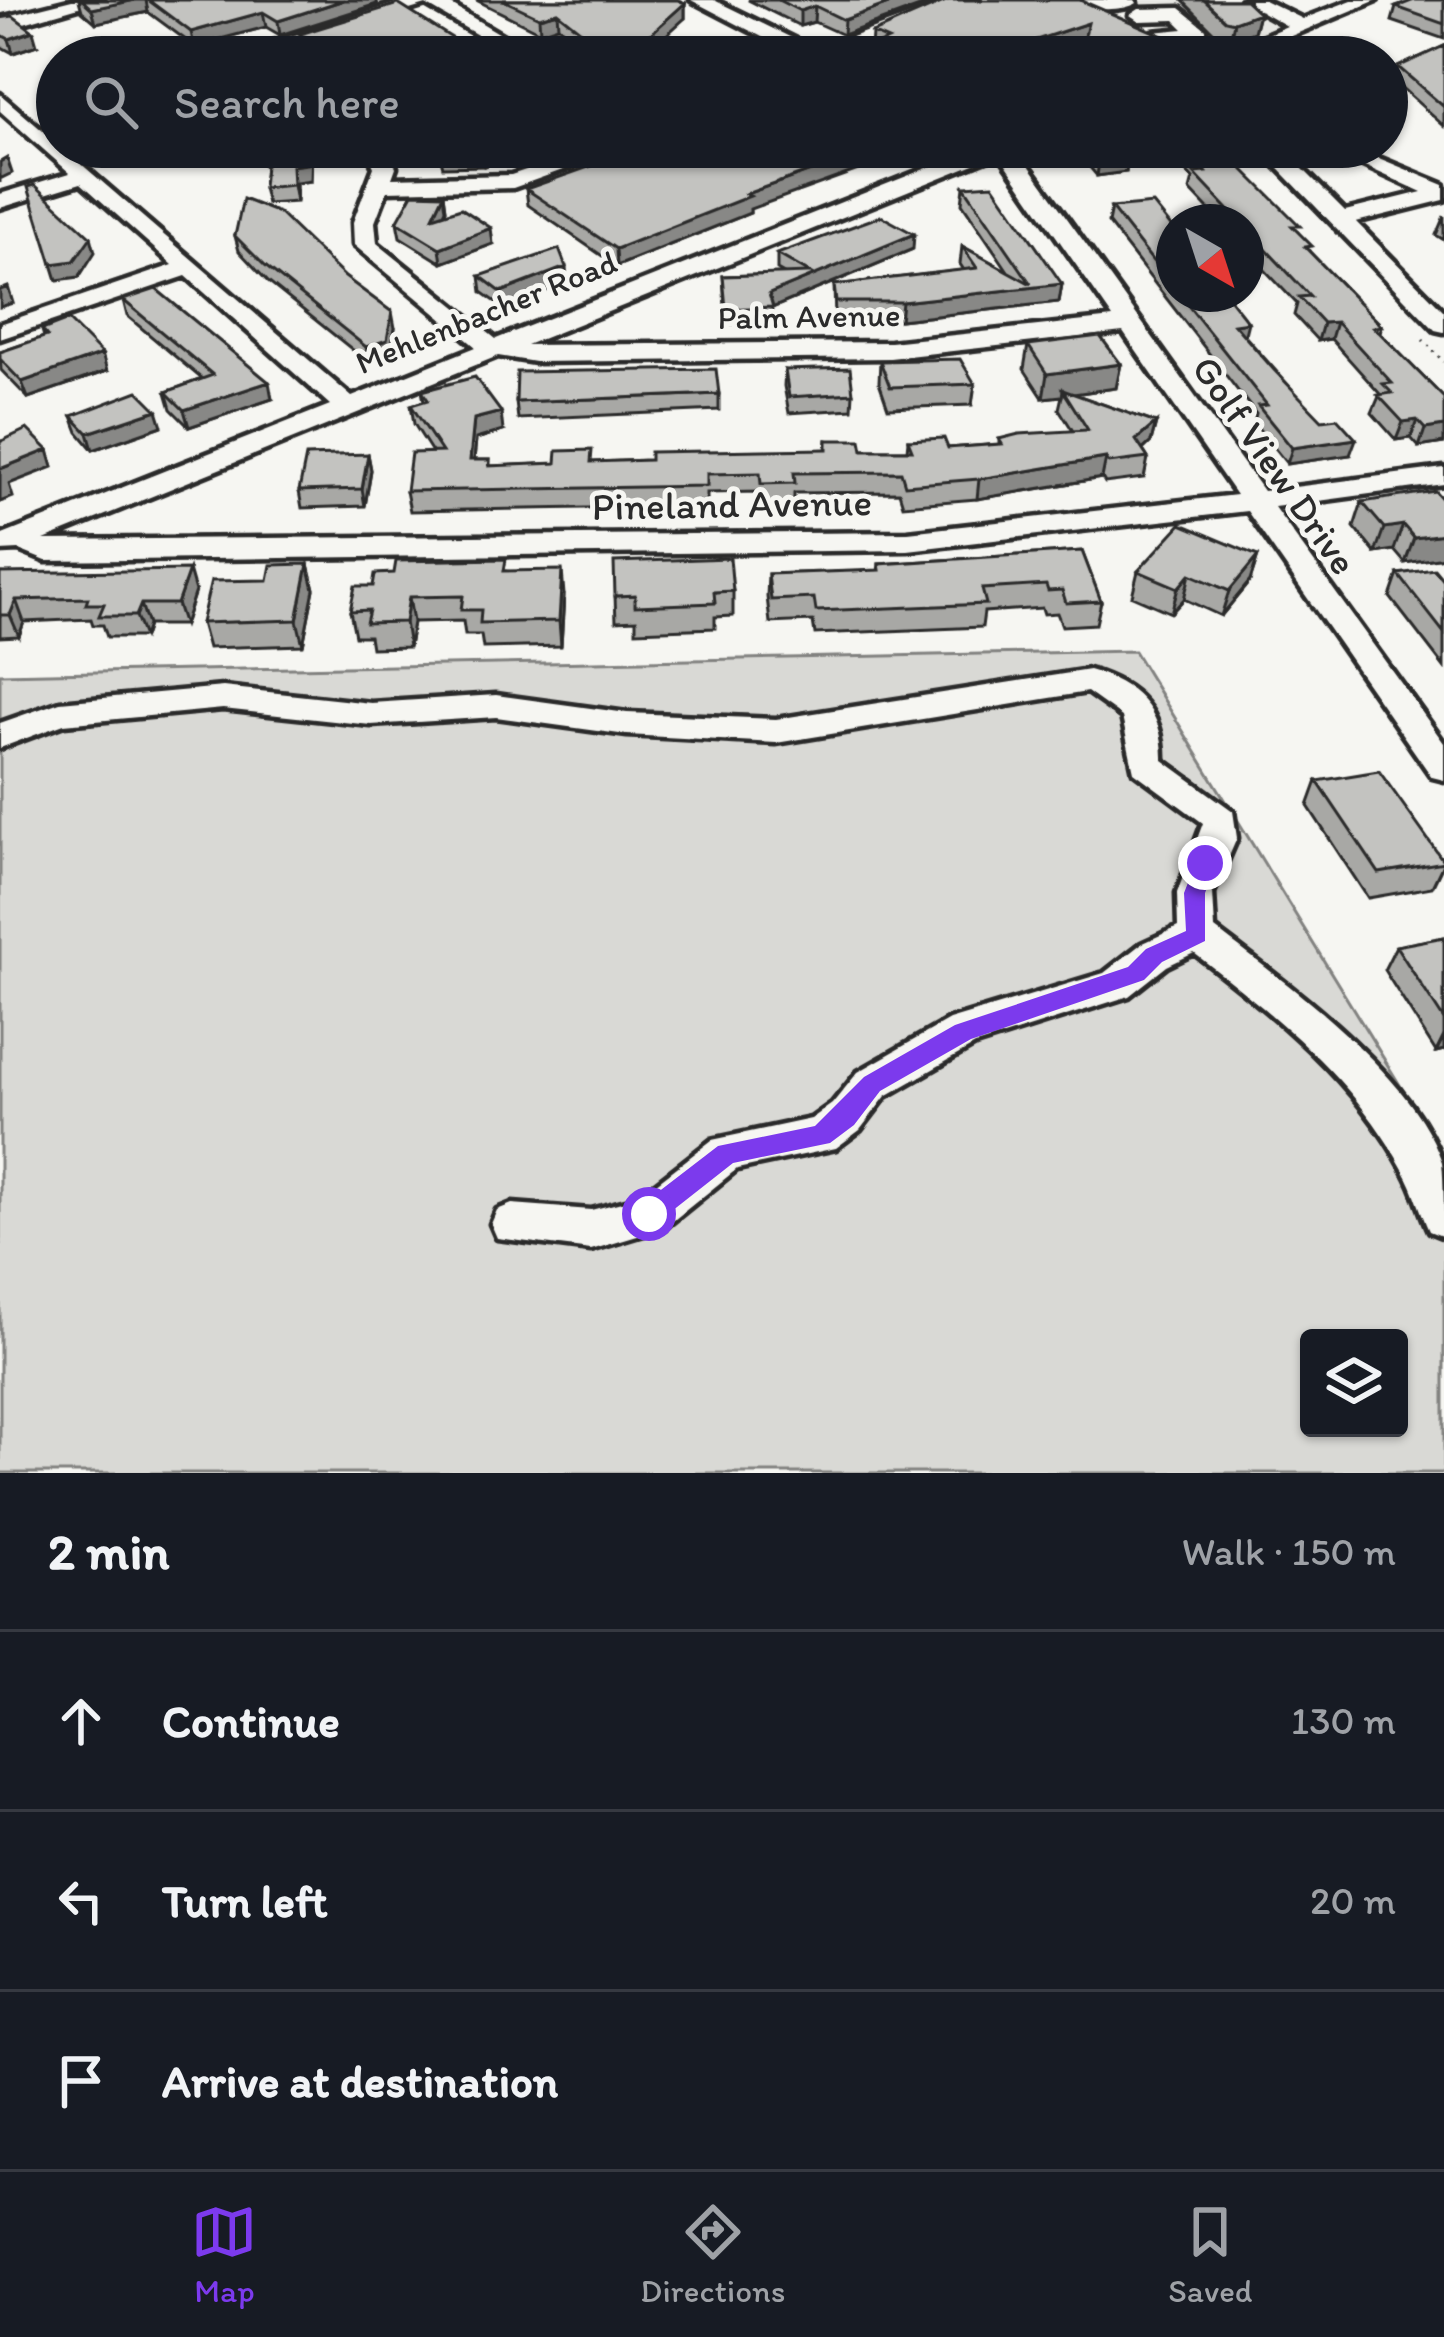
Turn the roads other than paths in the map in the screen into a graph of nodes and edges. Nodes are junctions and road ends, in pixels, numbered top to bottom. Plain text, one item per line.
1 (94, 0) edge
2 (428, 0) edge
3 (700, 0) edge
4 (970, 0) edge
5 (1250, 0) edge
6 (1368, 0) edge
7 (1078, 2) edge
8 (40, 6) edge
9 (1131, 6) edge
10 (0, 24) edge
11 (1302, 26) junction
12 (310, 36) edge
13 (492, 36) edge
14 (773, 36) edge
15 (873, 36) edge
16 (1160, 36) joint
17 (1277, 36) edge
18 (1, 103) edge
19 (36, 133) edge
20 (76, 168) edge
21 (385, 168) edge
22 (552, 168) edge
23 (949, 168) edge
24 (1017, 168) edge
25 (1291, 168) edge
26 (1384, 168) edge
27 (85, 176) junction
28 (380, 185) junction
29 (1444, 193) edge
30 (0, 201) edge
31 (1341, 219) junction
32 (190, 267) junction
33 (1128, 325) junction
34 (1444, 325) edge
35 (0, 332) edge
36 (492, 348) junction
37 (347, 406) junction
38 (1444, 476) edge
39 (1252, 502) junction
40 (10, 543) edge
41 (0, 736) edge
42 (1444, 768) edge
43 (1197, 935) junction
44 (1444, 1217) edge
45 (512, 1224) dead end

1 - 8 street
2 - 12 street
2 - 13 street
3 - 14 street
4 - 15 street
5 - 11 street
6 - 11 street
7 - 9 street
8 - 10 street
9 - 16 street
9 - 16 street
11 - 17 street
18 - 19 street
20 - 27 street
21 - 28 street
22 - 28 street
23 - 36 street, Mehlenbacher Road
24 - 33 street, Golf View Drive
25 - 31 street
26 - 29 street
27 - 30 street
27 - 32 street
28 - 36 street
29 - 31 street
31 - 34 street
32 - 35 street
32 - 37 street
33 - 36 street, Palm Avenue
33 - 39 street, Golf View Drive
36 - 37 street, Mehlenbacher Road
37 - 40 street, Mehlenbacher Road
38 - 39 street, Pineland Avenue
39 - 40 street, Pineland Avenue
39 - 42 street, Golf View Drive
41 - 43 street
43 - 44 street
43 - 45 street

